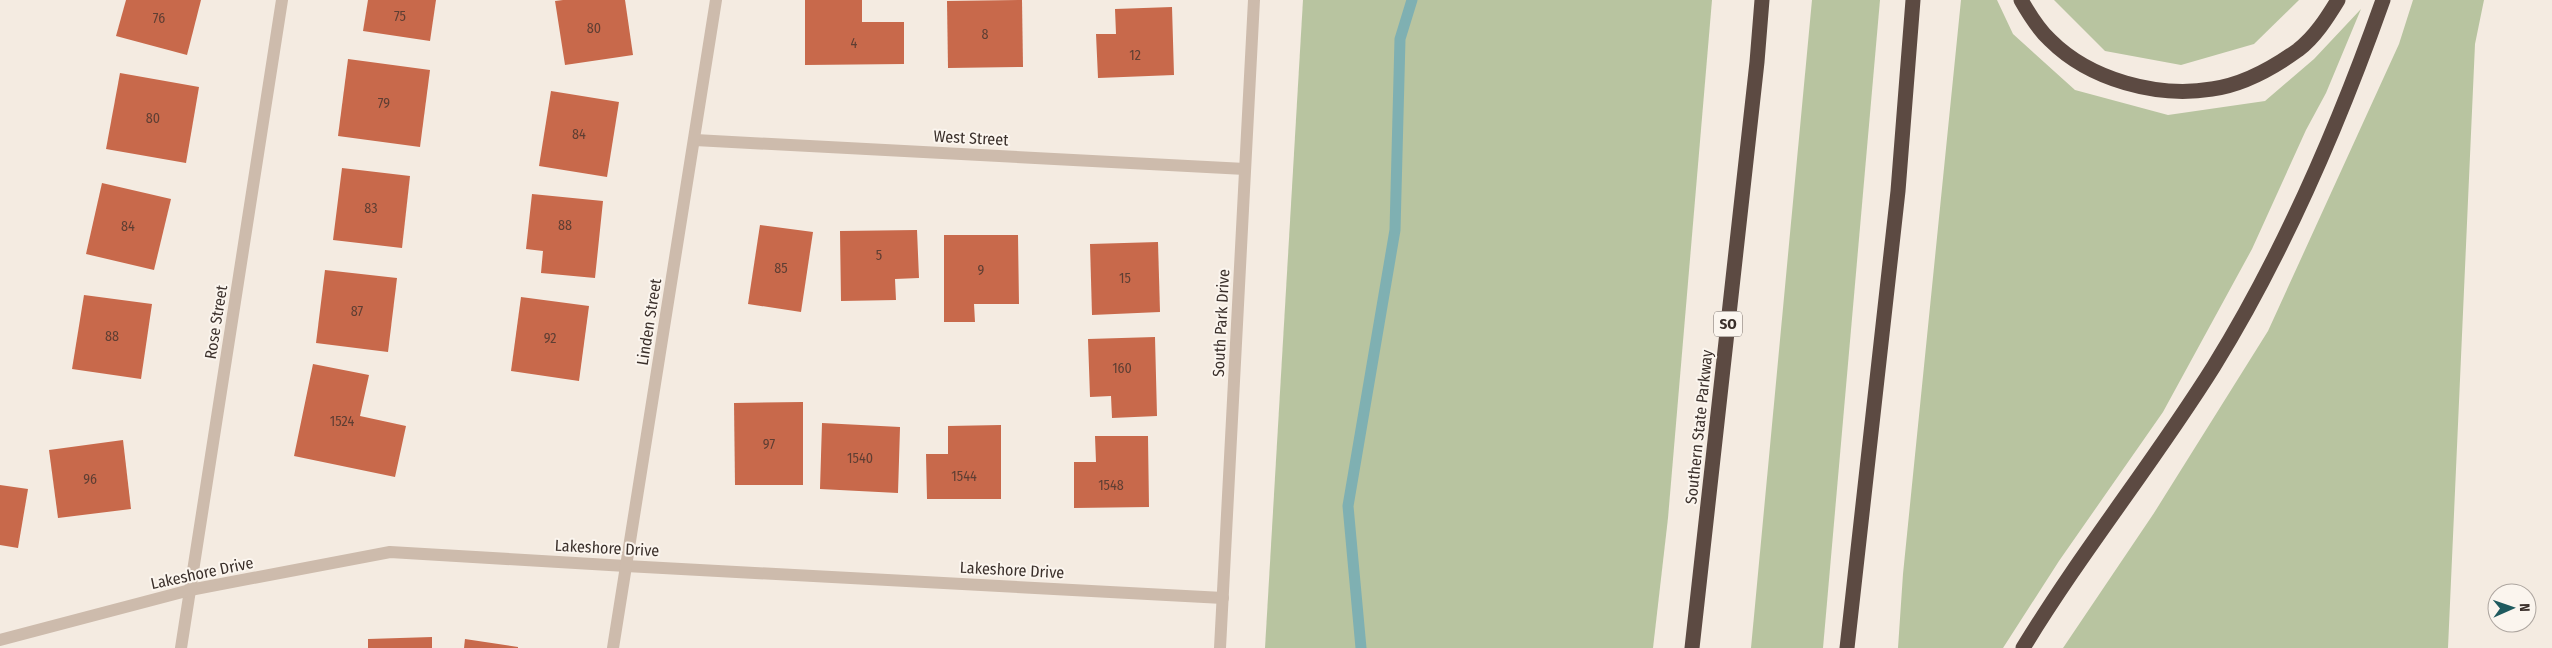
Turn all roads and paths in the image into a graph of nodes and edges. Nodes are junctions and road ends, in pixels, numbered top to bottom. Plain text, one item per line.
1 (282, 0) edge
2 (716, 0) edge
3 (1254, 0) edge
4 (1762, 0) edge
5 (1913, 0) edge
6 (2021, 0) edge
7 (2338, 0) edge
8 (2383, 0) edge
9 (694, 140) junction
10 (1245, 169) junction
11 (626, 566) junction
12 (190, 590) junction
13 (1223, 598) junction
14 (0, 640) edge
15 (180, 648) edge
16 (613, 648) edge
17 (1220, 648) edge
18 (1692, 648) edge
19 (1847, 648) edge
20 (2023, 648) edge

1 - 12 street, Rose Street
2 - 9 street, Linden Street
3 - 10 street, South Park Drive
4 - 18 highway, Southern State Parkway / SO
5 - 19 highway
6 - 7 highway
8 - 20 highway
9 - 10 street, West Street
9 - 11 street, Linden Street
10 - 13 street, South Park Drive
11 - 12 street, Lakeshore Drive
11 - 13 street, Lakeshore Drive
11 - 16 street, Linden Street
12 - 14 street, Lakeshore Drive
12 - 15 street, Rose Street
13 - 17 street, South Park Drive

